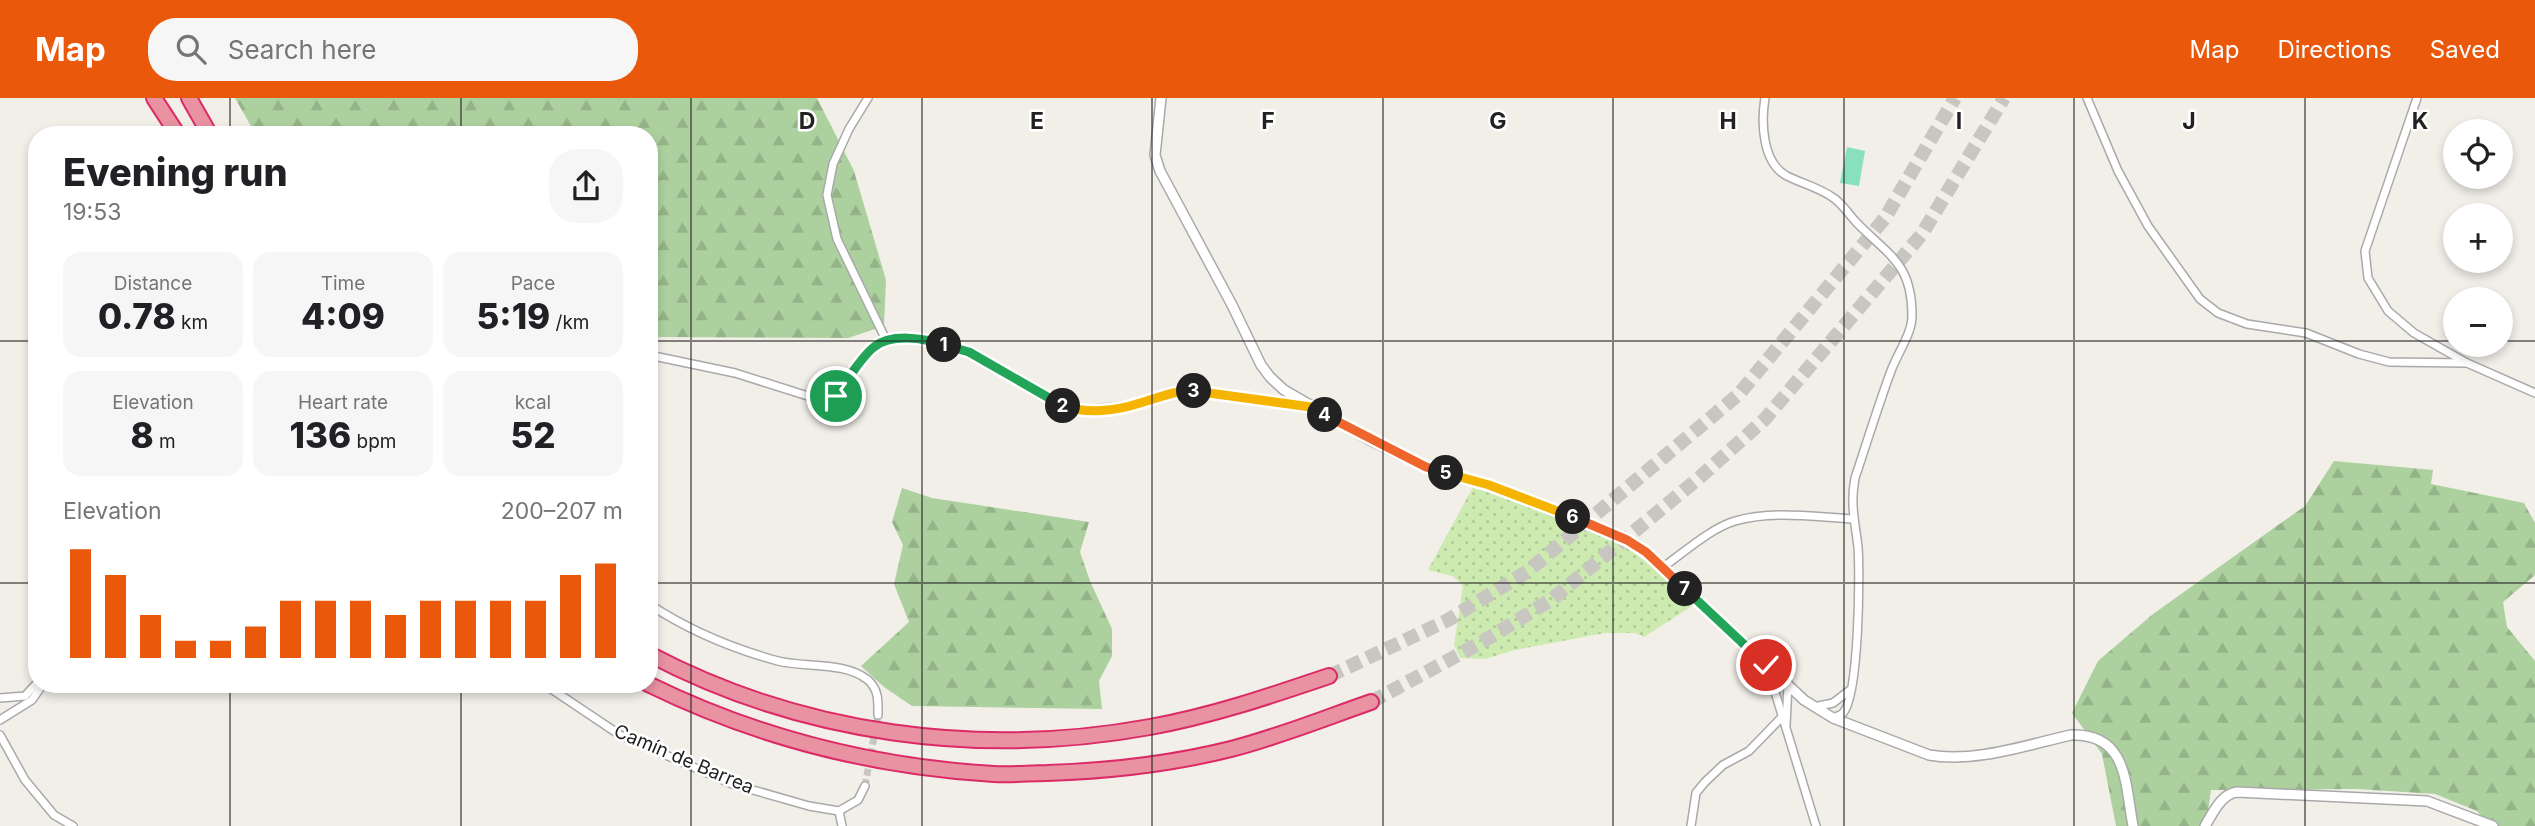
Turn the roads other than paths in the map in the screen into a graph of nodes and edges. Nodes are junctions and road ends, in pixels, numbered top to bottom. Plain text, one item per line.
1 (154, 98) edge
2 (190, 98) edge
3 (868, 98) edge
4 (1161, 98) edge
5 (1765, 98) edge
6 (2087, 98) edge
7 (2417, 98) edge
8 (172, 126) edge
9 (205, 126) edge
10 (886, 340) junction
11 (658, 357) edge
12 (2467, 363) junction
13 (2535, 393) edge
14 (1311, 407) junction
15 (1853, 519) junction
16 (1662, 568) junction
17 (658, 609) edge
18 (658, 659) edge
19 (1766, 665) junction
20 (1329, 676) tunnel mouth
21 (1788, 685) junction
22 (658, 689) edge
23 (1850, 690) junction
24 (28, 693) edge
25 (37, 693) edge
26 (558, 693) edge
27 (0, 698) edge
28 (1842, 698) junction
29 (1804, 700) junction
30 (1371, 702) tunnel mouth
31 (1778, 703) junction
32 (1813, 707) junction
33 (878, 715) tunnel mouth
34 (1784, 716) junction
35 (1833, 718) junction
36 (0, 720) edge
37 (0, 735) edge
38 (865, 786) tunnel mouth
39 (839, 811) junction
40 (73, 826) edge
41 (842, 826) edge
42 (1691, 826) edge
43 (1816, 826) edge
44 (2133, 826) edge
45 (2205, 826) edge
46 (2493, 826) edge

1 - 8 highway
2 - 9 highway
3 - 10 street
4 - 14 street
5 - 15 street
6 - 12 street
7 - 12 street
10 - 11 street
10 - 14 street
12 - 13 street
14 - 16 street
15 - 16 street
15 - 23 street
16 - 19 street
17 - 33 street
18 - 20 highway
19 - 21 street
19 - 31 street
21 - 29 street
21 - 31 street
21 - 34 street
22 - 30 highway
23 - 28 street
23 - 35 street
24 - 27 street
25 - 36 street
26 - 39 street, Camín de Barrea
28 - 32 street
28 - 35 street
29 - 32 street
29 - 34 street
31 - 34 street
32 - 35 street
34 - 42 street
34 - 43 street
35 - 44 street
37 - 40 street
38 - 39 street
39 - 41 street
45 - 46 street

